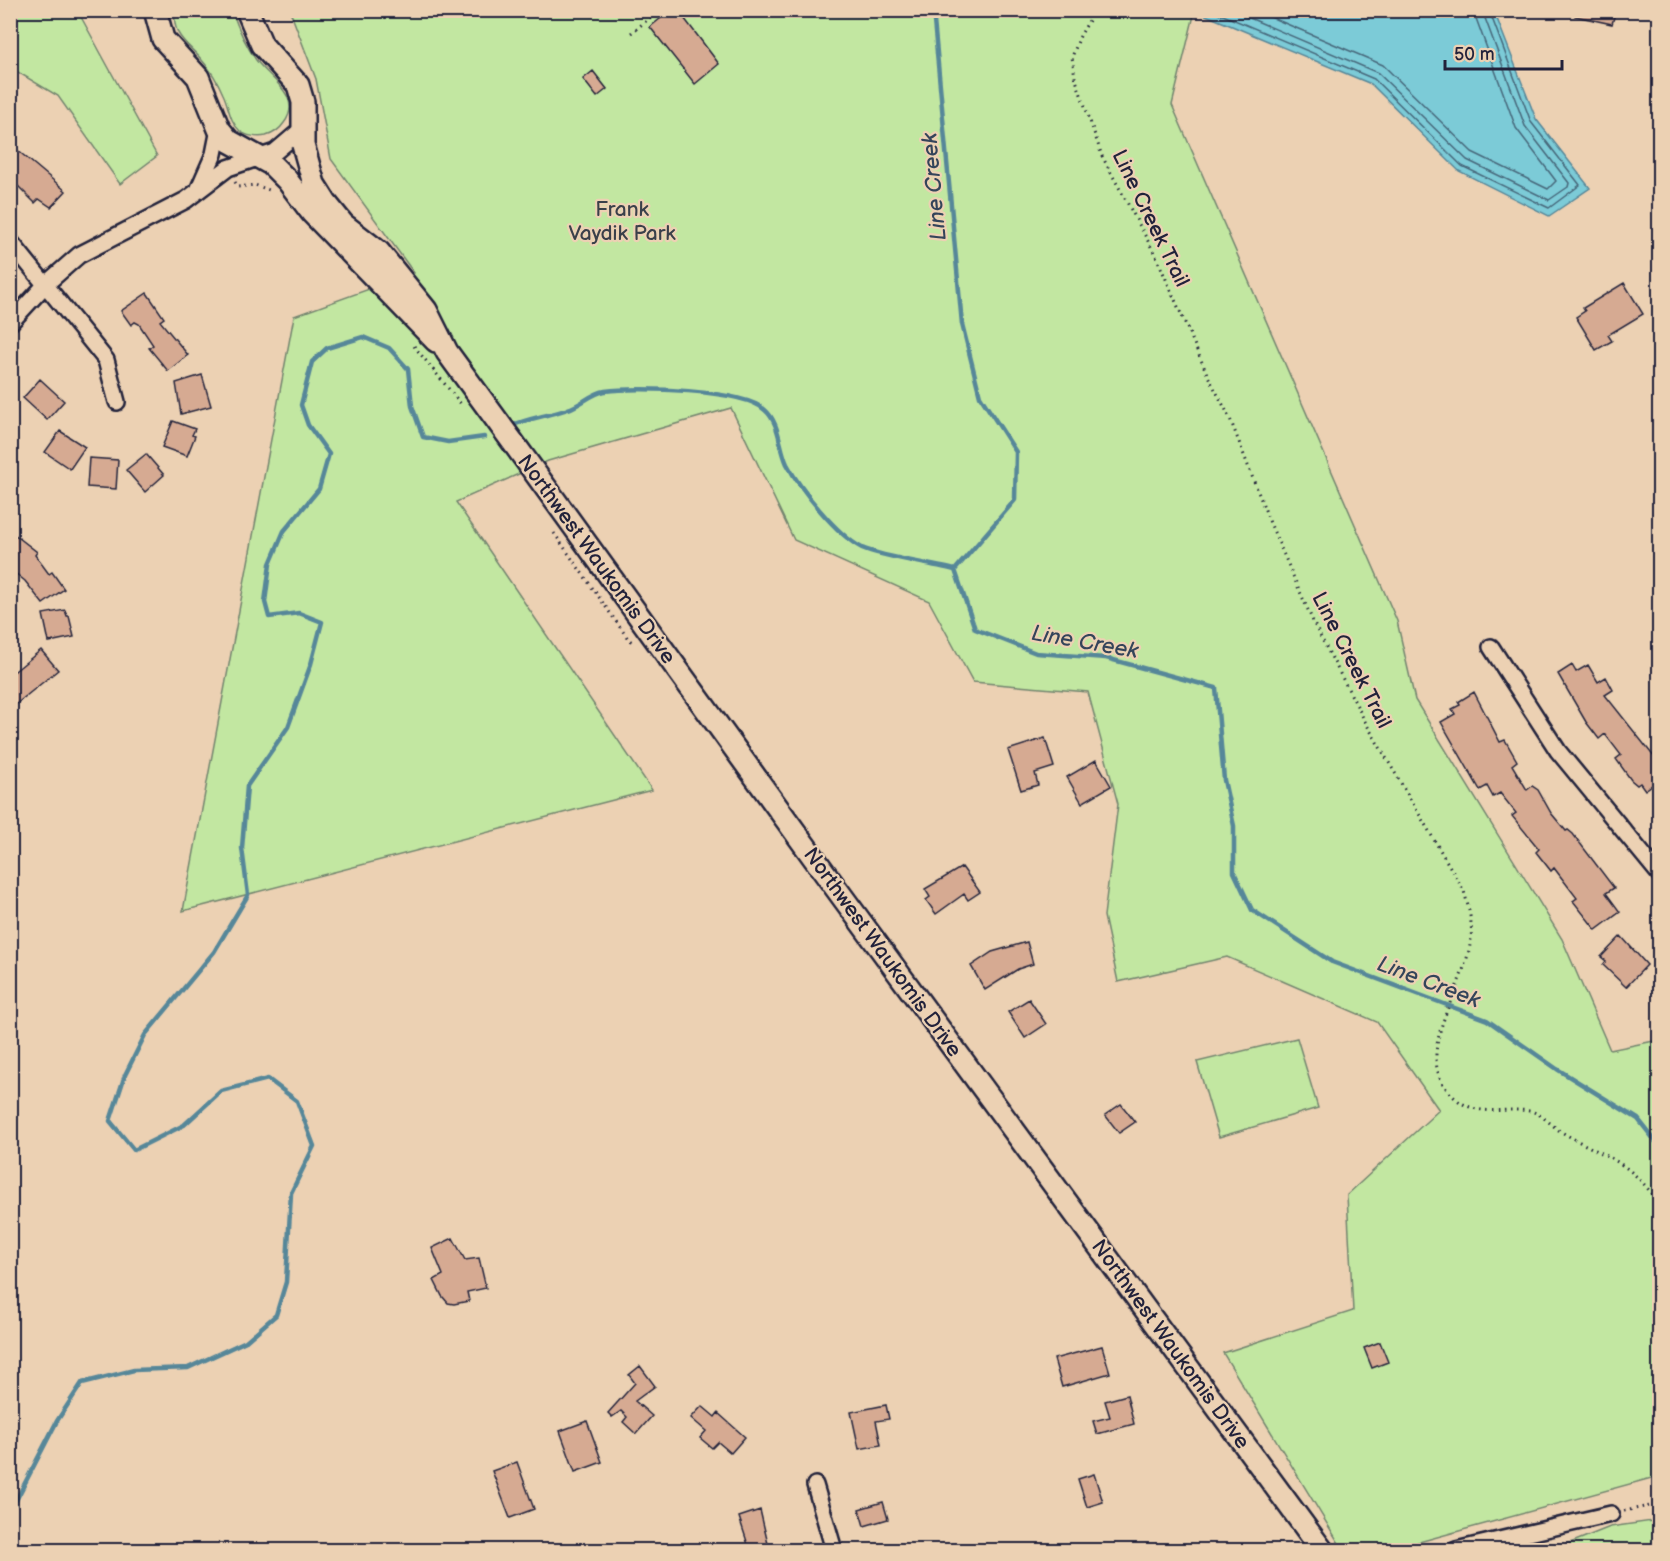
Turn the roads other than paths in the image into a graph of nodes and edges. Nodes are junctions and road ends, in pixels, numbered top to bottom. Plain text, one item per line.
1 (155, 10) edge
2 (249, 14) edge
3 (219, 129) junction
4 (302, 129) junction
5 (261, 157) junction
6 (197, 191) junction
7 (10, 241) edge
8 (46, 284) junction
9 (10, 323) edge
10 (447, 352) junction
11 (117, 402) dead end
12 (1491, 647) dead end
13 (1659, 875) edge
14 (814, 1485) dead end
15 (1611, 1514) road end
16 (834, 1551) edge
17 (1322, 1551) edge
18 (1456, 1551) edge

1 - 3 main road, Northwest Waukomis Drive
2 - 4 main road, Northwest Waukomis Drive
3 - 5 main road, Northwest Waukomis Drive
3 - 6 street
4 - 5 street
4 - 10 main road, Northwest Waukomis Drive
5 - 6 street
5 - 10 main road, Northwest Waukomis Drive
6 - 8 street
7 - 8 street
8 - 9 street
8 - 11 street
10 - 17 main road, Northwest Waukomis Drive
12 - 13 street
14 - 16 street
15 - 18 street

